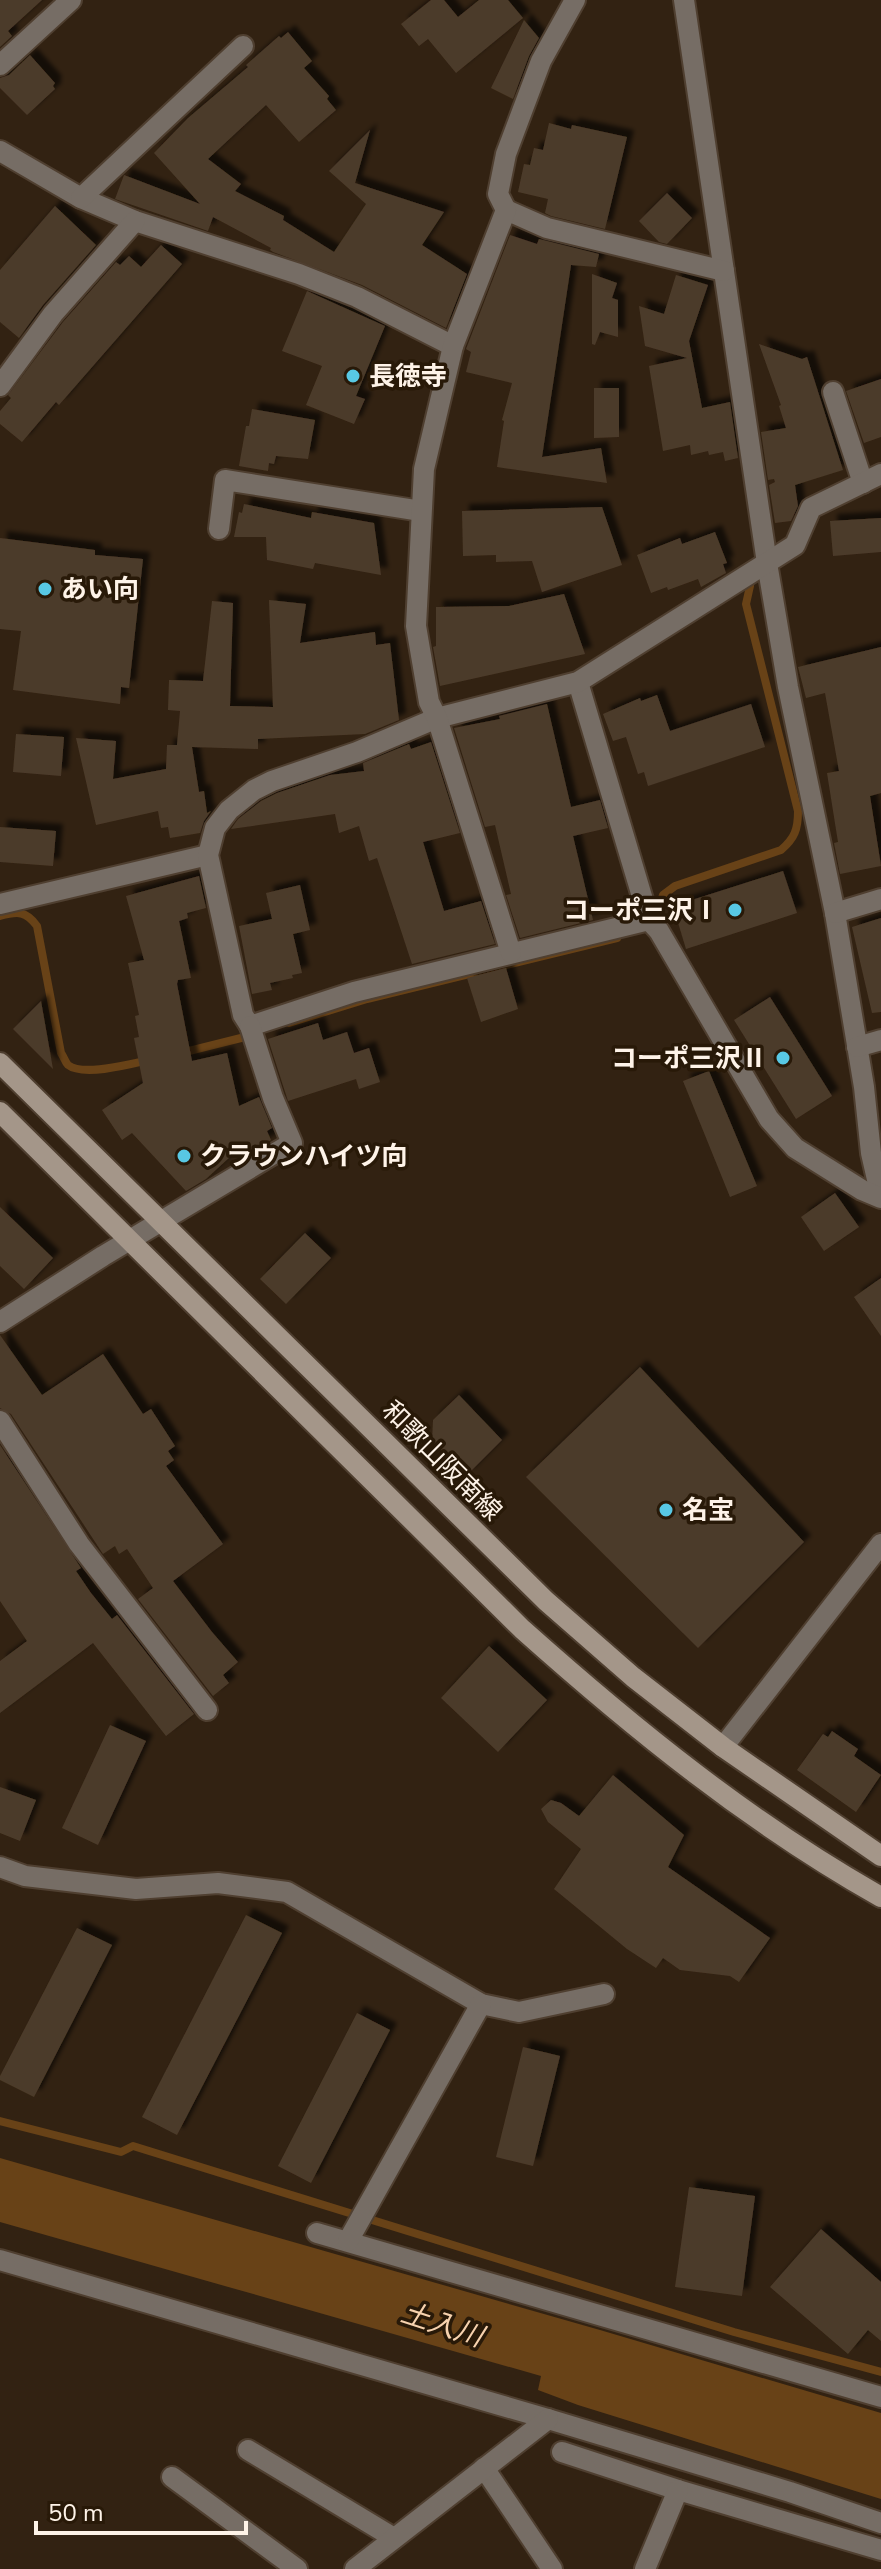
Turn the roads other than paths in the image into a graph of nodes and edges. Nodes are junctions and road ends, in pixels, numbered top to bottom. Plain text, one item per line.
1 (71, 0) edge
2 (575, 0) edge
3 (684, 0) edge
4 (243, 46) dead end
5 (0, 65) edge
6 (0, 151) edge
7 (81, 198) junction
8 (506, 210) junction
9 (135, 221) junction
10 (724, 271) junction
11 (453, 346) junction
12 (0, 386) edge
13 (833, 392) dead end
14 (872, 478) edge
15 (421, 511) junction
16 (219, 529) dead end
17 (767, 563) junction
18 (578, 682) junction
19 (437, 718) junction
20 (208, 855) junction
21 (881, 899) edge
22 (0, 904) edge
23 (835, 913) junction
24 (654, 925) junction
25 (511, 953) junction
26 (252, 1032) junction
27 (881, 1040) edge
28 (857, 1047) junction
29 (0, 1063) edge
30 (0, 1112) edge
31 (881, 1198) edge
32 (162, 1222) junction
33 (131, 1240) junction
34 (0, 1322) edge
35 (0, 1421) edge
36 (881, 1544) edge
37 (207, 1710) dead end
38 (723, 1747) junction
39 (881, 1856) edge
40 (0, 1867) edge
41 (881, 1897) edge
42 (604, 1994) dead end
43 (481, 2004) junction
44 (317, 2233) dead end
45 (348, 2241) junction
46 (0, 2260) edge
47 (881, 2397) edge
48 (548, 2419) junction
49 (248, 2450) dead end
50 (562, 2452) dead end
51 (484, 2468) junction
52 (172, 2477) dead end
53 (678, 2490) junction
54 (881, 2523) edge
55 (394, 2538) junction
56 (881, 2550) edge
57 (297, 2569) edge
58 (355, 2569) edge
59 (552, 2569) edge
60 (645, 2569) edge

1 - 5 street
2 - 8 street
3 - 10 street
4 - 7 street
6 - 7 street
7 - 9 street
8 - 10 street
8 - 11 street
9 - 11 street
9 - 12 street
10 - 17 street
11 - 15 street
13 - 14 street
14 - 17 street
15 - 16 street
15 - 19 street
17 - 18 street
17 - 23 street
18 - 19 street
18 - 24 street
19 - 20 street
19 - 25 street
20 - 22 street
20 - 26 street
21 - 23 street
23 - 28 street
24 - 25 street
24 - 31 street
25 - 26 street
26 - 32 street
27 - 28 street
28 - 31 street
29 - 32 main road, 和歌山阪南線
30 - 33 main road
32 - 33 street
32 - 38 main road, 和歌山阪南線
33 - 34 street
33 - 41 main road
35 - 37 street
36 - 38 street
38 - 39 main road, 和歌山阪南線
40 - 43 street
42 - 43 street
43 - 45 street
44 - 45 street
45 - 47 street
46 - 48 street
48 - 51 street
48 - 54 street
49 - 55 street
50 - 53 street
51 - 55 street
51 - 59 street
52 - 57 street
53 - 56 street
53 - 60 street
55 - 58 street

